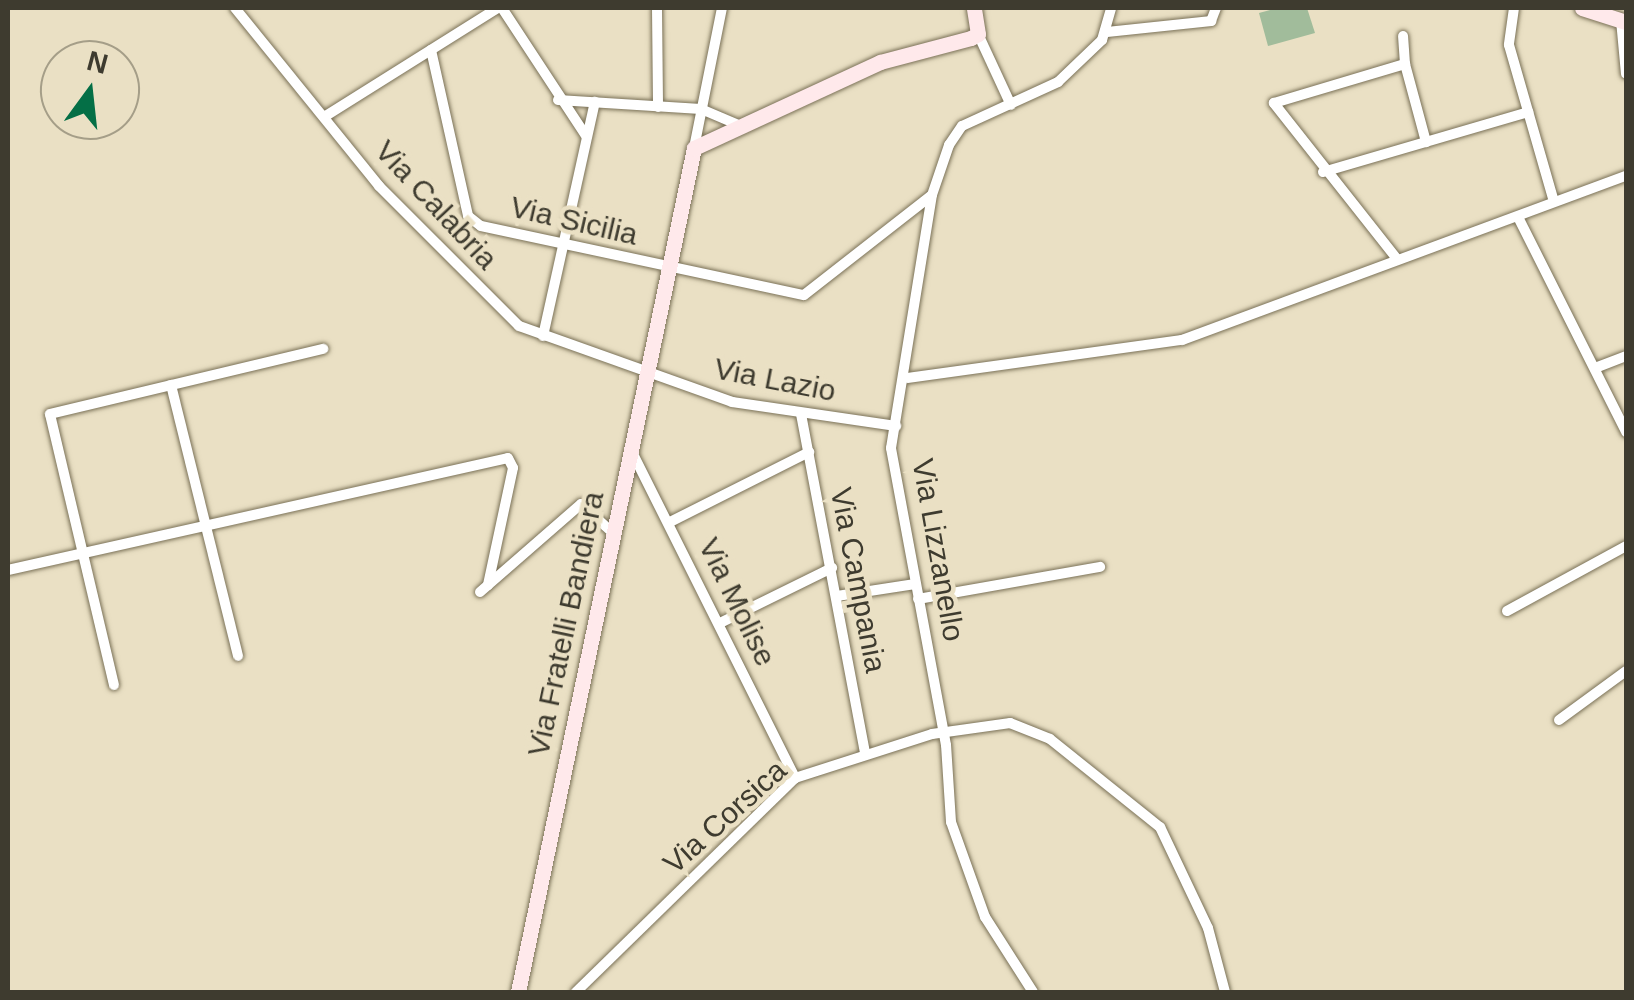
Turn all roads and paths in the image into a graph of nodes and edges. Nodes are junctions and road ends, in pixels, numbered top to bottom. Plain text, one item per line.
1 (235, 8) edge
2 (500, 8) edge
3 (657, 8) edge
4 (722, 8) edge
5 (974, 8) edge
6 (1111, 8) edge
7 (1216, 8) edge
8 (1514, 8) edge
9 (1582, 8) edge
10 (1624, 21) edge
11 (1107, 32) junction
12 (978, 34) junction
13 (1403, 36) dead end
14 (431, 50) junction
15 (1405, 64) junction
16 (1626, 74) edge
17 (558, 100) junction
18 (595, 102) junction
19 (1012, 104) junction
20 (658, 106) junction
21 (701, 110) junction
22 (1528, 112) junction
23 (324, 117) junction
24 (743, 124) junction
25 (586, 136) junction
26 (1426, 142) junction
27 (694, 148) junction
28 (1323, 172) junction
29 (1626, 176) edge
30 (932, 196) junction
31 (1554, 202) junction
32 (1518, 217) junction
33 (564, 244) junction
34 (1397, 259) junction
35 (671, 268) junction
36 (542, 336) junction
37 (323, 349) dead end
38 (1626, 356) edge
39 (1596, 368) junction
40 (647, 374) junction
41 (907, 378) junction
42 (171, 385) junction
43 (801, 414) junction
44 (896, 426) junction
45 (1626, 432) edge
46 (631, 449) junction
47 (808, 452) junction
48 (670, 522) junction
49 (202, 523) junction
50 (613, 533) junction
51 (1626, 548) edge
52 (80, 552) junction
53 (1100, 567) dead end
54 (832, 568) junction
55 (8, 570) edge
56 (915, 584) junction
57 (836, 596) junction
58 (918, 599) junction
59 (1506, 611) dead end
60 (720, 623) junction
61 (238, 656) dead end
62 (1626, 671) edge
63 (114, 685) dead end
64 (1559, 720) dead end
65 (940, 732) junction
66 (865, 754) junction
67 (795, 778) junction
68 (518, 992) edge
69 (576, 992) edge
70 (1033, 992) edge
71 (1225, 992) edge

1 - 23 street, Via Calabria
2 - 14 street
2 - 17 street
3 - 20 street
4 - 21 street, Via Fratelli Bandiera
5 - 12 street
6 - 11 street
7 - 11 street
8 - 22 street
9 - 10 street
10 - 16 street
11 - 19 street
12 - 19 street
12 - 24 street
13 - 15 street
14 - 23 street
14 - 33 street, Via Sicilia
15 - 26 street
15 - 28 street
17 - 18 street
17 - 25 street
18 - 20 street
18 - 25 street
19 - 30 street
20 - 21 street
21 - 24 street
21 - 27 street, Via Fratelli Bandiera
22 - 26 street
22 - 31 street
23 - 36 street, Via Calabria
24 - 27 street
25 - 33 street
26 - 28 street
27 - 35 street, Via Fratelli Bandiera
28 - 34 street
29 - 31 street
30 - 35 street, Via Sicilia
30 - 41 street, Via Lizzanello
31 - 32 street
32 - 34 street
32 - 39 street
33 - 35 street, Via Sicilia
33 - 36 street
34 - 41 street
35 - 40 street, Via Fratelli Bandiera
36 - 40 street, Via Calabria
37 - 42 street
38 - 39 street
39 - 45 street
40 - 43 street, Via Lazio
40 - 46 street, Via Fratelli Bandiera
41 - 44 street, Via Lizzanello
42 - 49 street
42 - 52 street
43 - 44 street, Via Lazio
43 - 47 street, Via Campania
44 - 56 street, Via Lizzanello
46 - 48 street, Via Molise
46 - 50 street, Via Fratelli Bandiera
47 - 48 street
47 - 54 street, Via Campania
48 - 60 street, Via Molise
49 - 50 street
49 - 52 street
49 - 61 street
50 - 68 street, Via Fratelli Bandiera
51 - 59 street
52 - 55 street
52 - 63 street
53 - 58 street
54 - 57 street, Via Campania
54 - 60 street
56 - 57 street
56 - 58 street, Via Lizzanello
57 - 66 street, Via Campania
58 - 65 street, Via Lizzanello
60 - 67 street, Via Molise
62 - 64 street
65 - 66 street, Via Corsica
65 - 70 street, Via Lizzanello
65 - 71 street, Via Corsica
66 - 67 street, Via Corsica
67 - 69 street, Via Corsica

